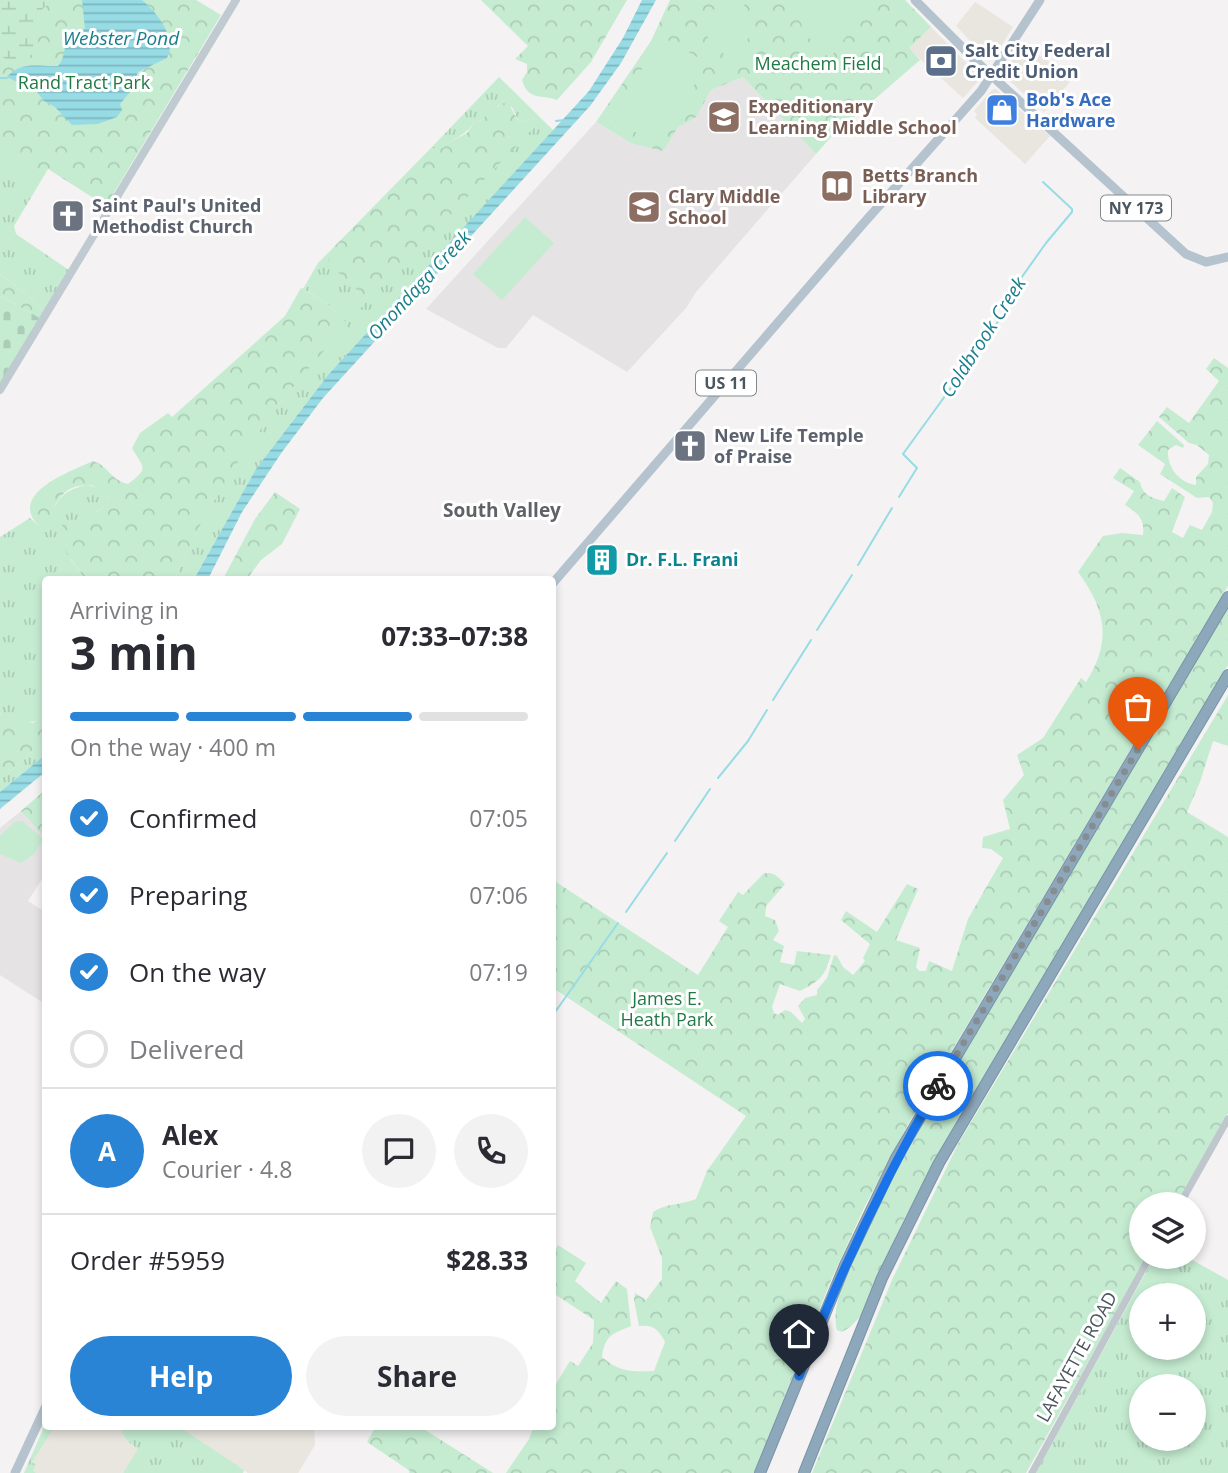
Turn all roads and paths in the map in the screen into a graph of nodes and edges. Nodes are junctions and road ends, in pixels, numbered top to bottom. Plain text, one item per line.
1 (236, 0) edge
2 (915, 0) edge
3 (1040, 0) edge
4 (993, 76) junction
5 (1228, 257) edge
6 (0, 390) edge
7 (556, 580) edge
8 (1228, 597) edge
9 (1228, 675) edge
10 (1228, 1119) edge
11 (1187, 1192) edge
12 (1143, 1269) edge
13 (42, 1415) edge
14 (15, 1473) edge
15 (760, 1473) edge
16 (804, 1473) edge
17 (1032, 1473) edge

1 - 6 main road
2 - 4 main road, NY 173
3 - 4 main road, US 11
4 - 5 main road, NY 173
4 - 7 main road, US 11
8 - 15 highway
9 - 16 highway
10 - 11 street
12 - 17 street, LAFAYETTE ROAD
13 - 14 main road

